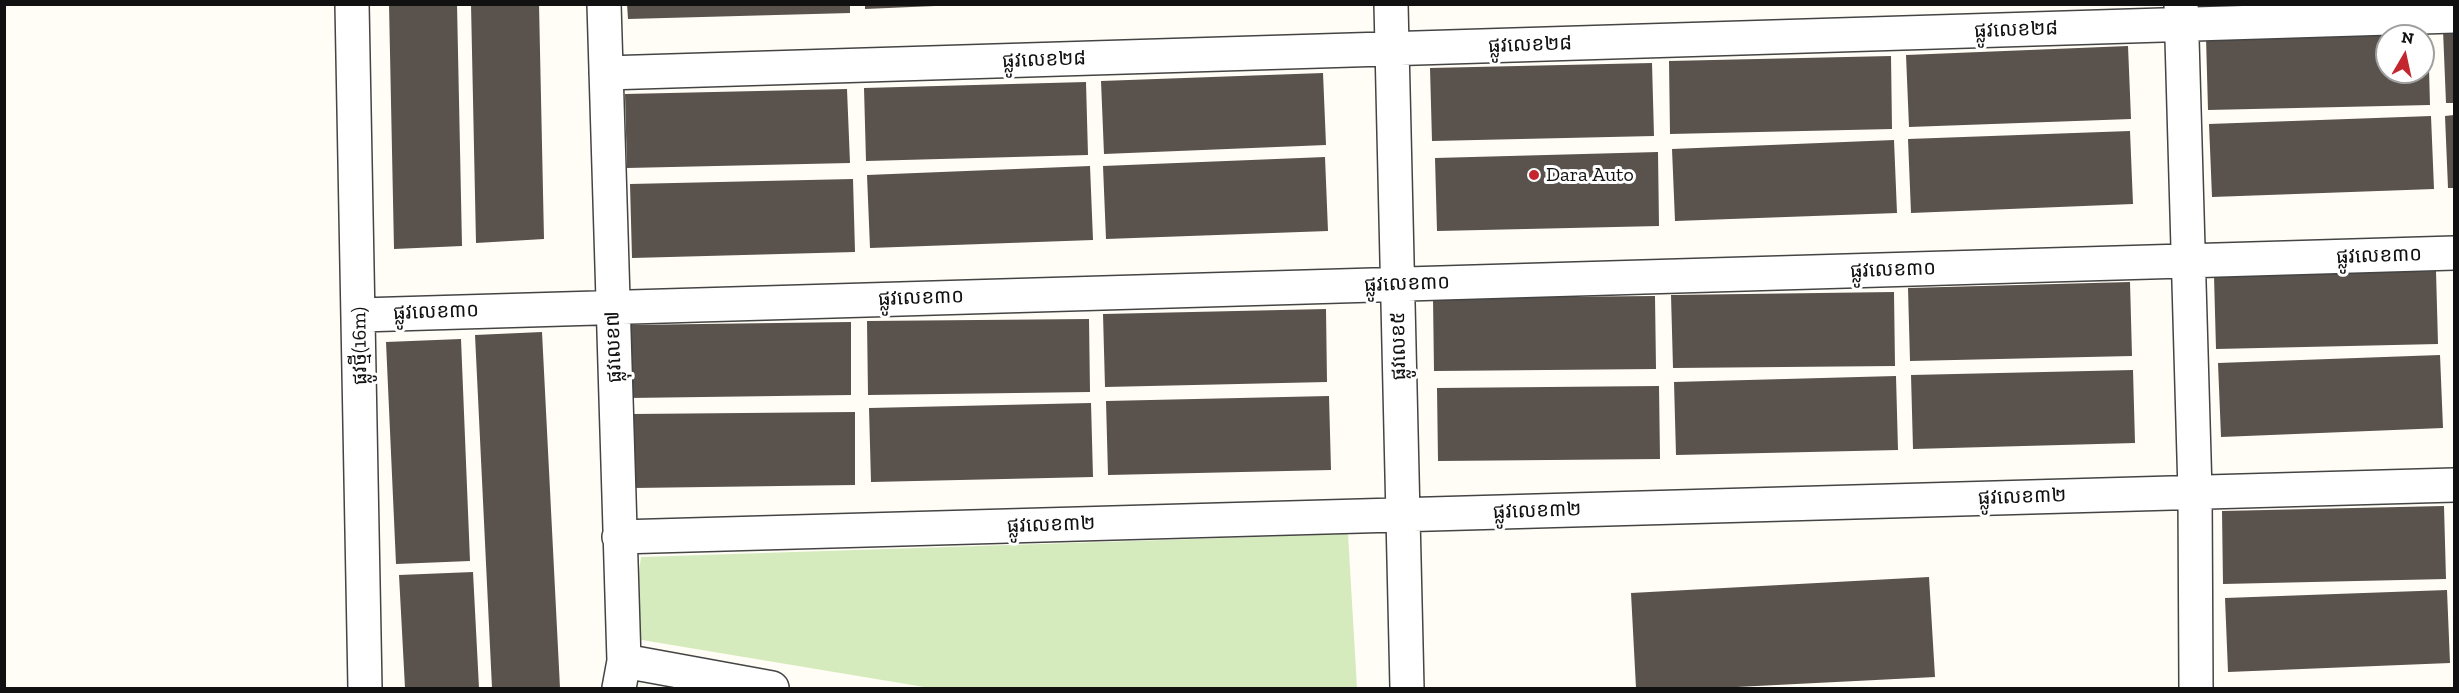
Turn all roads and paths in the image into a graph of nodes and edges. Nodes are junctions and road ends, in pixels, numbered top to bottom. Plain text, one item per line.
1 (352, 4) edge
2 (604, 4) edge
3 (1390, 4) edge
4 (2181, 15) edge
5 (2454, 16) edge
6 (1392, 50) junction
7 (606, 74) junction
8 (2454, 253) edge
9 (2188, 261) junction
10 (1398, 284) junction
11 (612, 307) junction
12 (360, 315) junction
13 (2454, 485) edge
14 (2195, 492) junction
15 (1404, 514) junction
16 (619, 537) junction
17 (622, 675) edge
18 (365, 688) edge
19 (772, 688) edge
20 (1407, 688) edge
21 (2196, 688) edge

1 - 12 street, ផ្លូវថ្មី(16m)
2 - 7 street, ផ្លុវលេខ៧
3 - 6 street, ផ្លូវលេខ៥
4 - 5 street, ផ្លូវលេខ២៨
4 - 6 street, ផ្លូវលេខ២៨
4 - 9 street
6 - 7 street, ផ្លូវលេខ២៨
6 - 10 street, ផ្លូវលេខ៥
7 - 11 street, ផ្លុវលេខ៧
8 - 9 street, ផ្លូវលេខ៣០
9 - 10 street, ផ្លូវលេខ៣០
9 - 14 street
10 - 11 street, ផ្លូវលេខ៣០
10 - 15 street, ផ្លូវលេខ៥
11 - 12 street, ផ្លូវលេខ៣០
11 - 16 street, ផ្លុវលេខ៧
12 - 18 street, ផ្លូវថ្មី(16m)
13 - 14 street, ផ្លូវលេខ៣២
14 - 15 street, ផ្លូវលេខ៣២
14 - 21 street
15 - 16 street, ផ្លូវលេខ៣២
15 - 20 street, ផ្លូវលេខ៥
16 - 17 street, ផ្លុវលេខ៧
17 - 19 street

